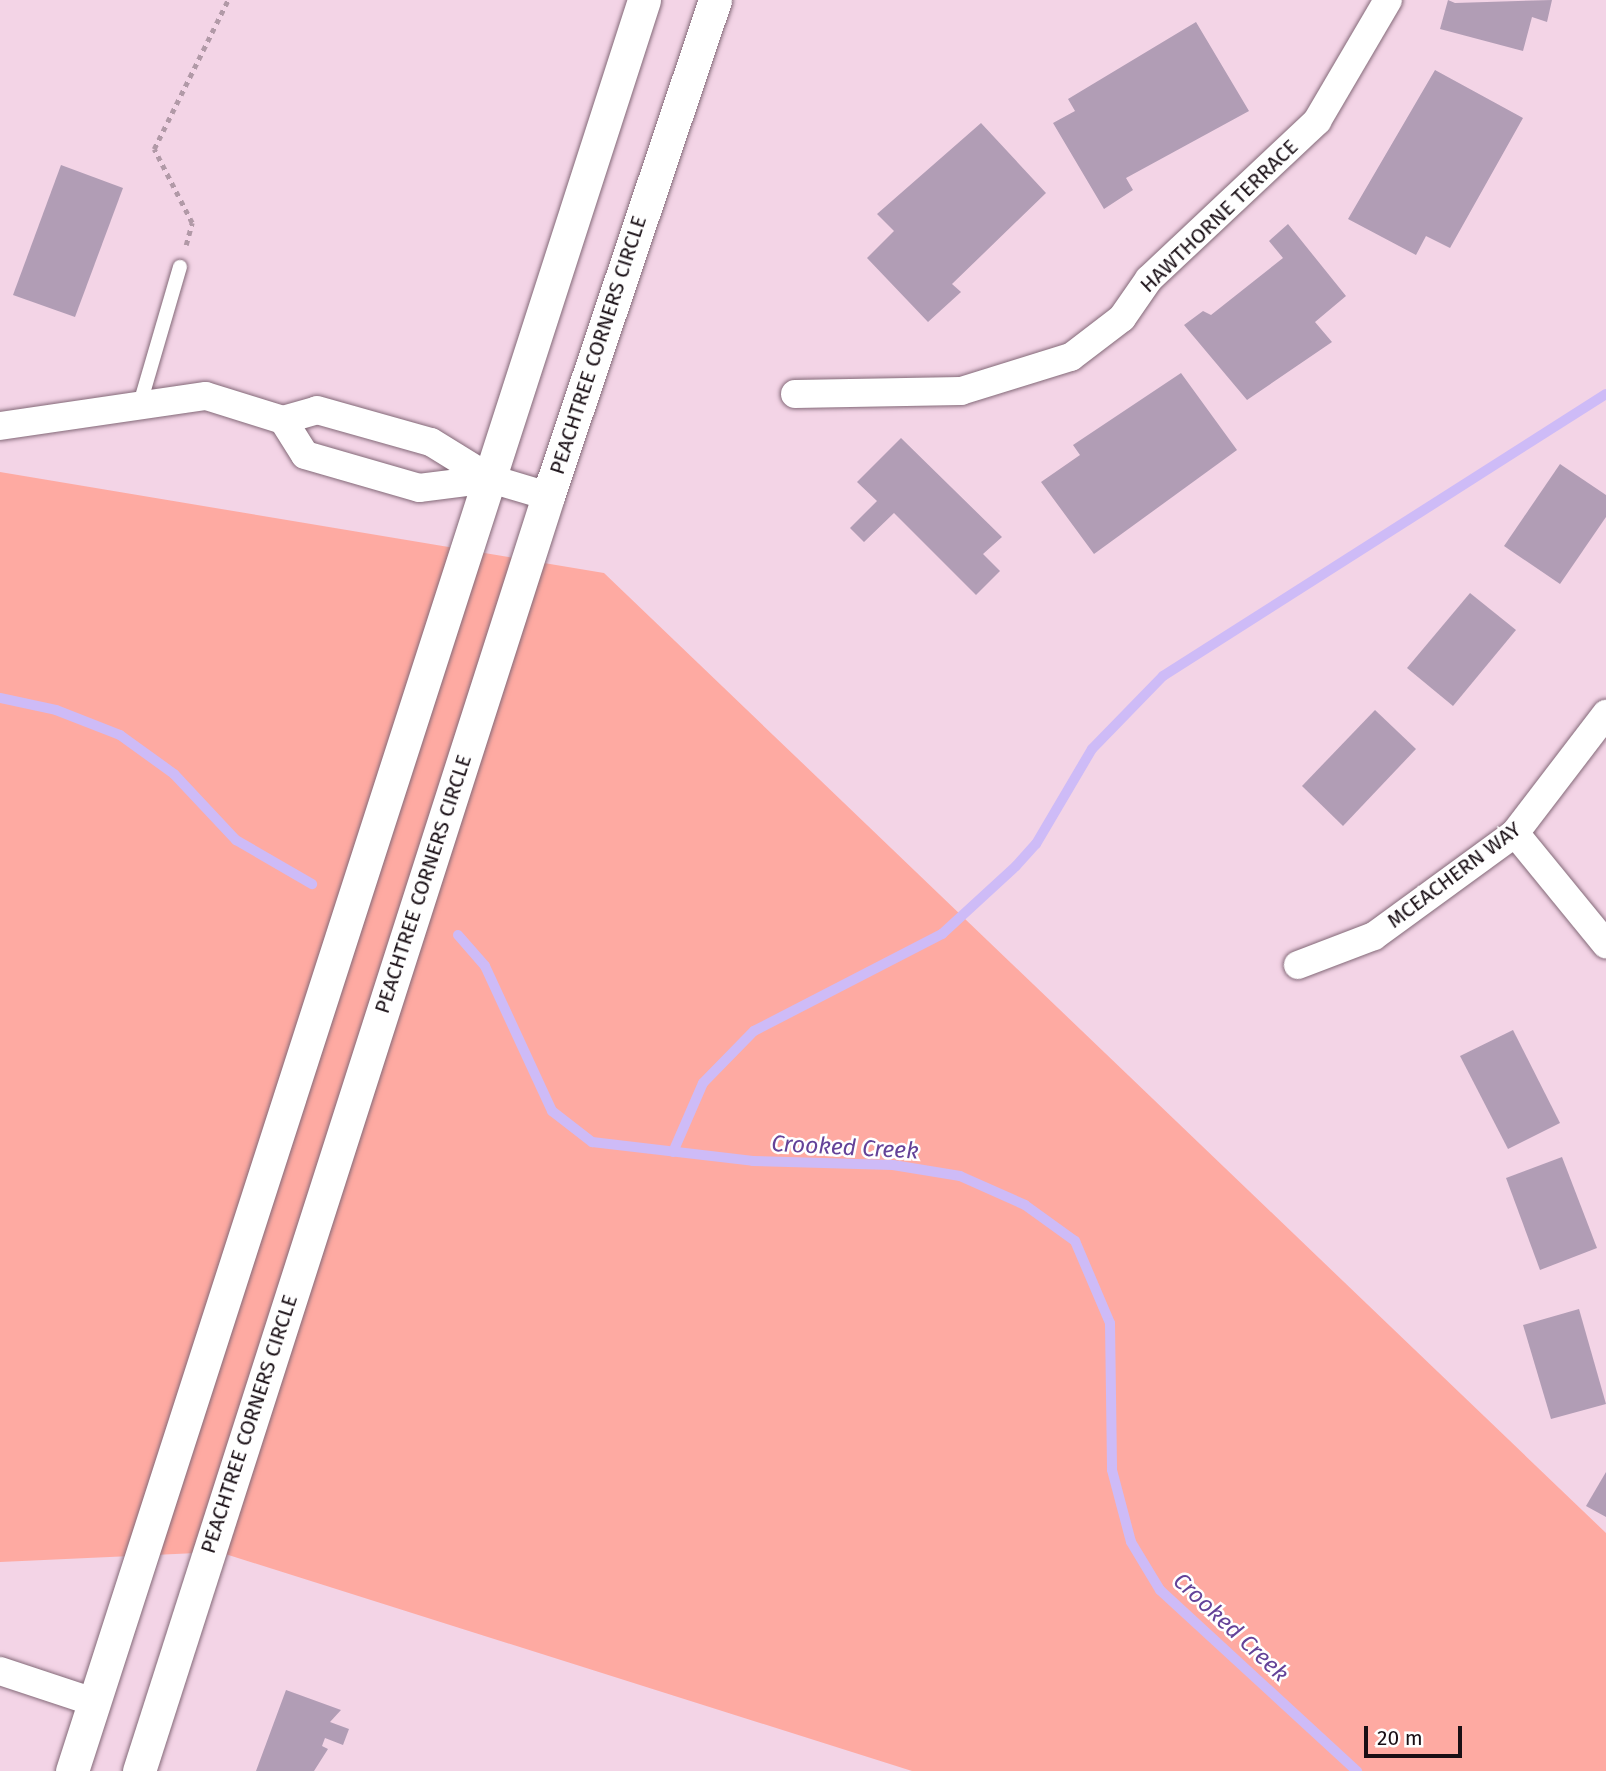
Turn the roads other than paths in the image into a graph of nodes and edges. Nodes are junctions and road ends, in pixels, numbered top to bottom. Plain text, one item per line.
1 (644, 0) edge
2 (715, 0) edge
3 (1388, 0) edge
4 (180, 267) road end
5 (795, 394) dead end
6 (138, 408) junction
7 (283, 420) junction
8 (0, 426) edge
9 (491, 479) junction
10 (548, 496) junction
11 (1606, 714) edge
12 (1515, 833) junction
13 (1606, 944) edge
14 (1298, 965) dead end
15 (0, 1671) edge
16 (94, 1702) junction
17 (72, 1771) edge
18 (139, 1771) edge

1 - 9 street
2 - 10 street, PEACHTREE CORNERS CIRCLE
3 - 5 street, HAWTHORNE TERRACE
4 - 6 lane
6 - 7 street
6 - 8 street
7 - 9 street
7 - 9 street
9 - 10 street
9 - 16 street
10 - 18 street, PEACHTREE CORNERS CIRCLE
11 - 12 street, MCEACHERN WAY
12 - 13 street
12 - 14 street, MCEACHERN WAY
15 - 16 street
16 - 17 street

